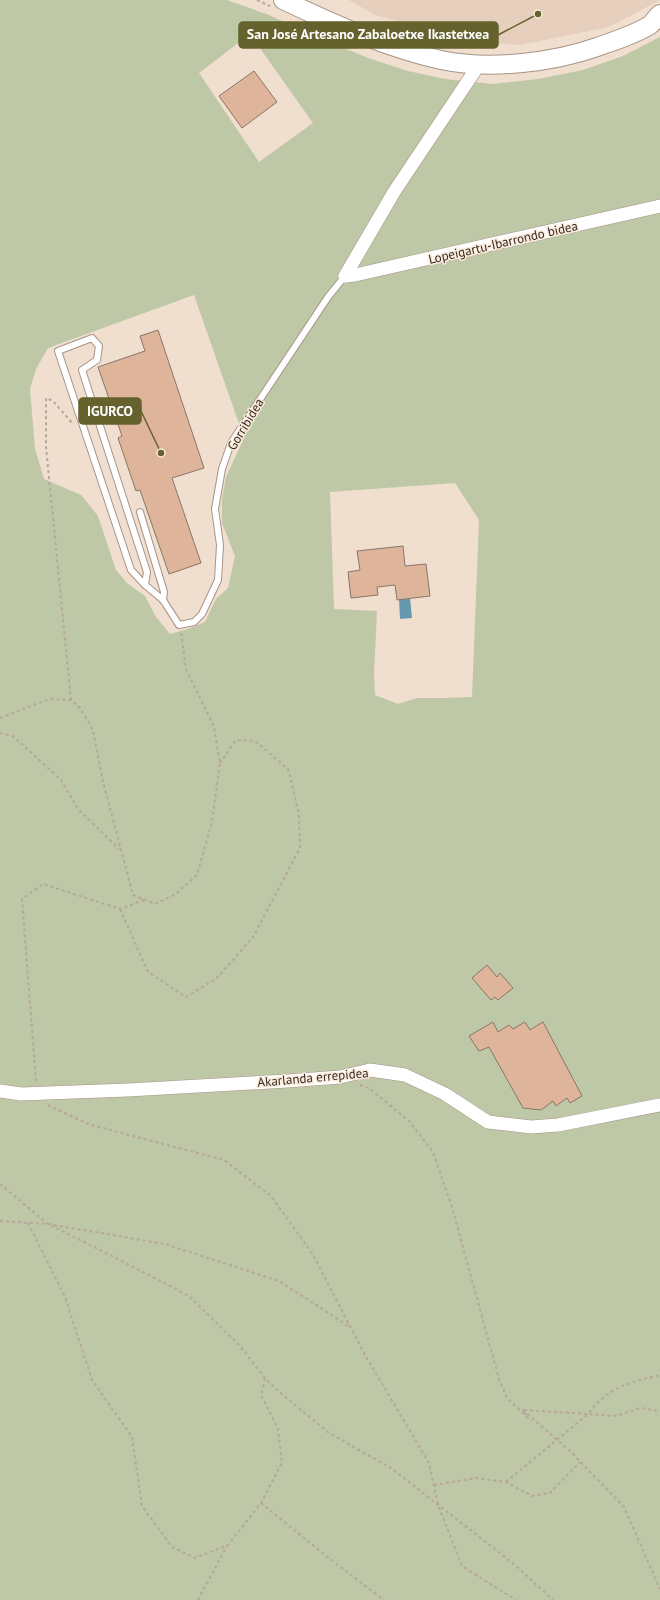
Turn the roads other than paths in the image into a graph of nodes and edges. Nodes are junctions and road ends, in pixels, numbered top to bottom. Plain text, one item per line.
1 (283, 0) edge
2 (306, 0) edge
3 (658, 16) edge
4 (480, 63) junction
5 (660, 206) edge
6 (345, 276) junction
7 (140, 512) dead end
8 (145, 585) junction
9 (163, 600) junction
10 (0, 1091) edge
11 (660, 1105) edge

1 - 4 main road
2 - 3 main road
3 - 4 main road
4 - 6 street
5 - 6 street, Lopeigartu-Ibarrondo bidea
6 - 9 lane, Gorribidea
7 - 9 lane
8 - 8 lane
8 - 9 lane
10 - 11 street, Akarlanda errepidea

